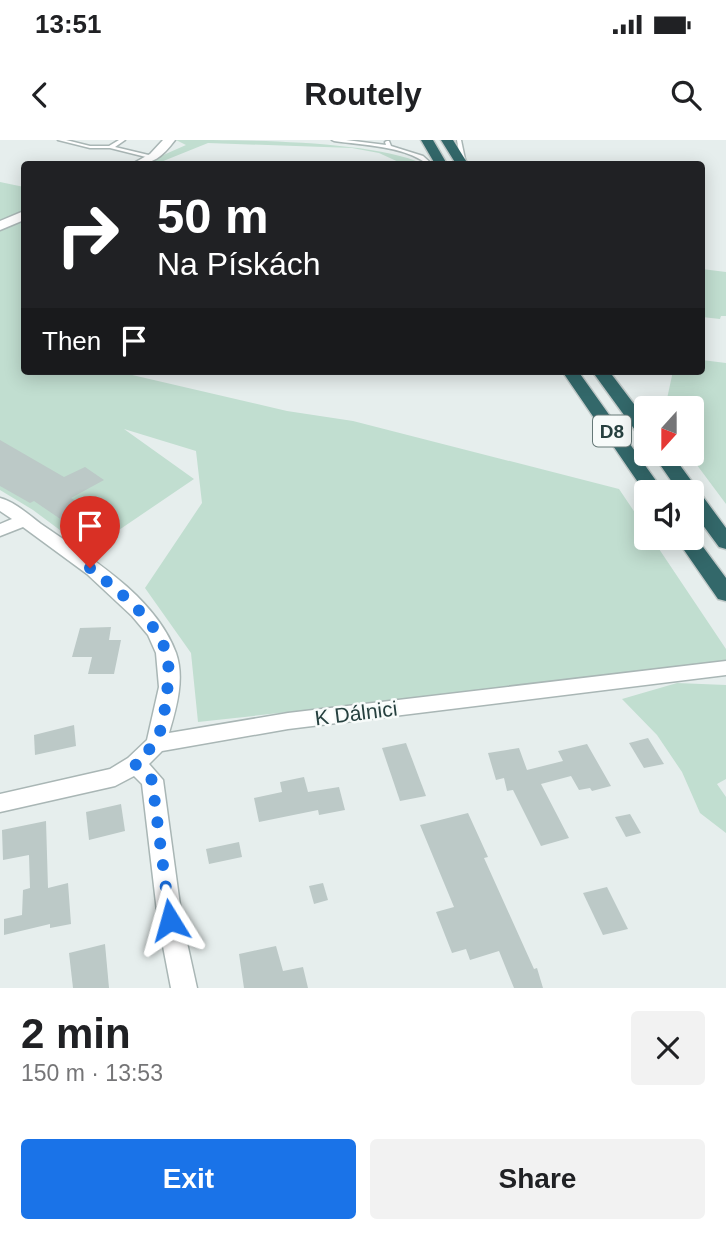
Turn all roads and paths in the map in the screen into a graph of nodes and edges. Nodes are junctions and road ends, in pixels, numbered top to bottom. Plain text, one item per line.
1 (60, 140) edge
2 (123, 140) edge
3 (169, 140) edge
4 (334, 140) edge
5 (427, 140) edge
6 (447, 140) edge
7 (459, 140) edge
8 (350, 141) edge
9 (387, 143) edge
10 (110, 147) junction
11 (153, 158) junction
12 (146, 161) edge
13 (424, 161) edge
14 (439, 161) edge
15 (461, 161) edge
16 (462, 161) edge
17 (21, 216) edge
18 (0, 226) edge
19 (573, 375) edge
20 (603, 375) edge
21 (634, 417) edge
22 (646, 480) edge
23 (0, 503) edge
24 (704, 512) edge
25 (24, 520) junction
26 (0, 531) edge
27 (726, 542) edge
28 (694, 550) edge
29 (726, 594) edge
30 (726, 668) edge
31 (156, 744) junction
32 (135, 764) junction
33 (0, 803) edge
34 (184, 988) edge

1 - 10 lane
2 - 10 lane
3 - 11 street
4 - 8 lane
5 - 14 highway
6 - 15 highway
7 - 16 lane
8 - 9 lane
9 - 13 lane
10 - 11 lane
11 - 12 street
17 - 18 street
19 - 22 highway, D8
20 - 21 highway, D8
23 - 25 street
24 - 27 highway, D8
25 - 26 street
25 - 31 street
28 - 29 highway
30 - 31 street, K Dálnici
31 - 32 street
32 - 33 street
32 - 34 street

